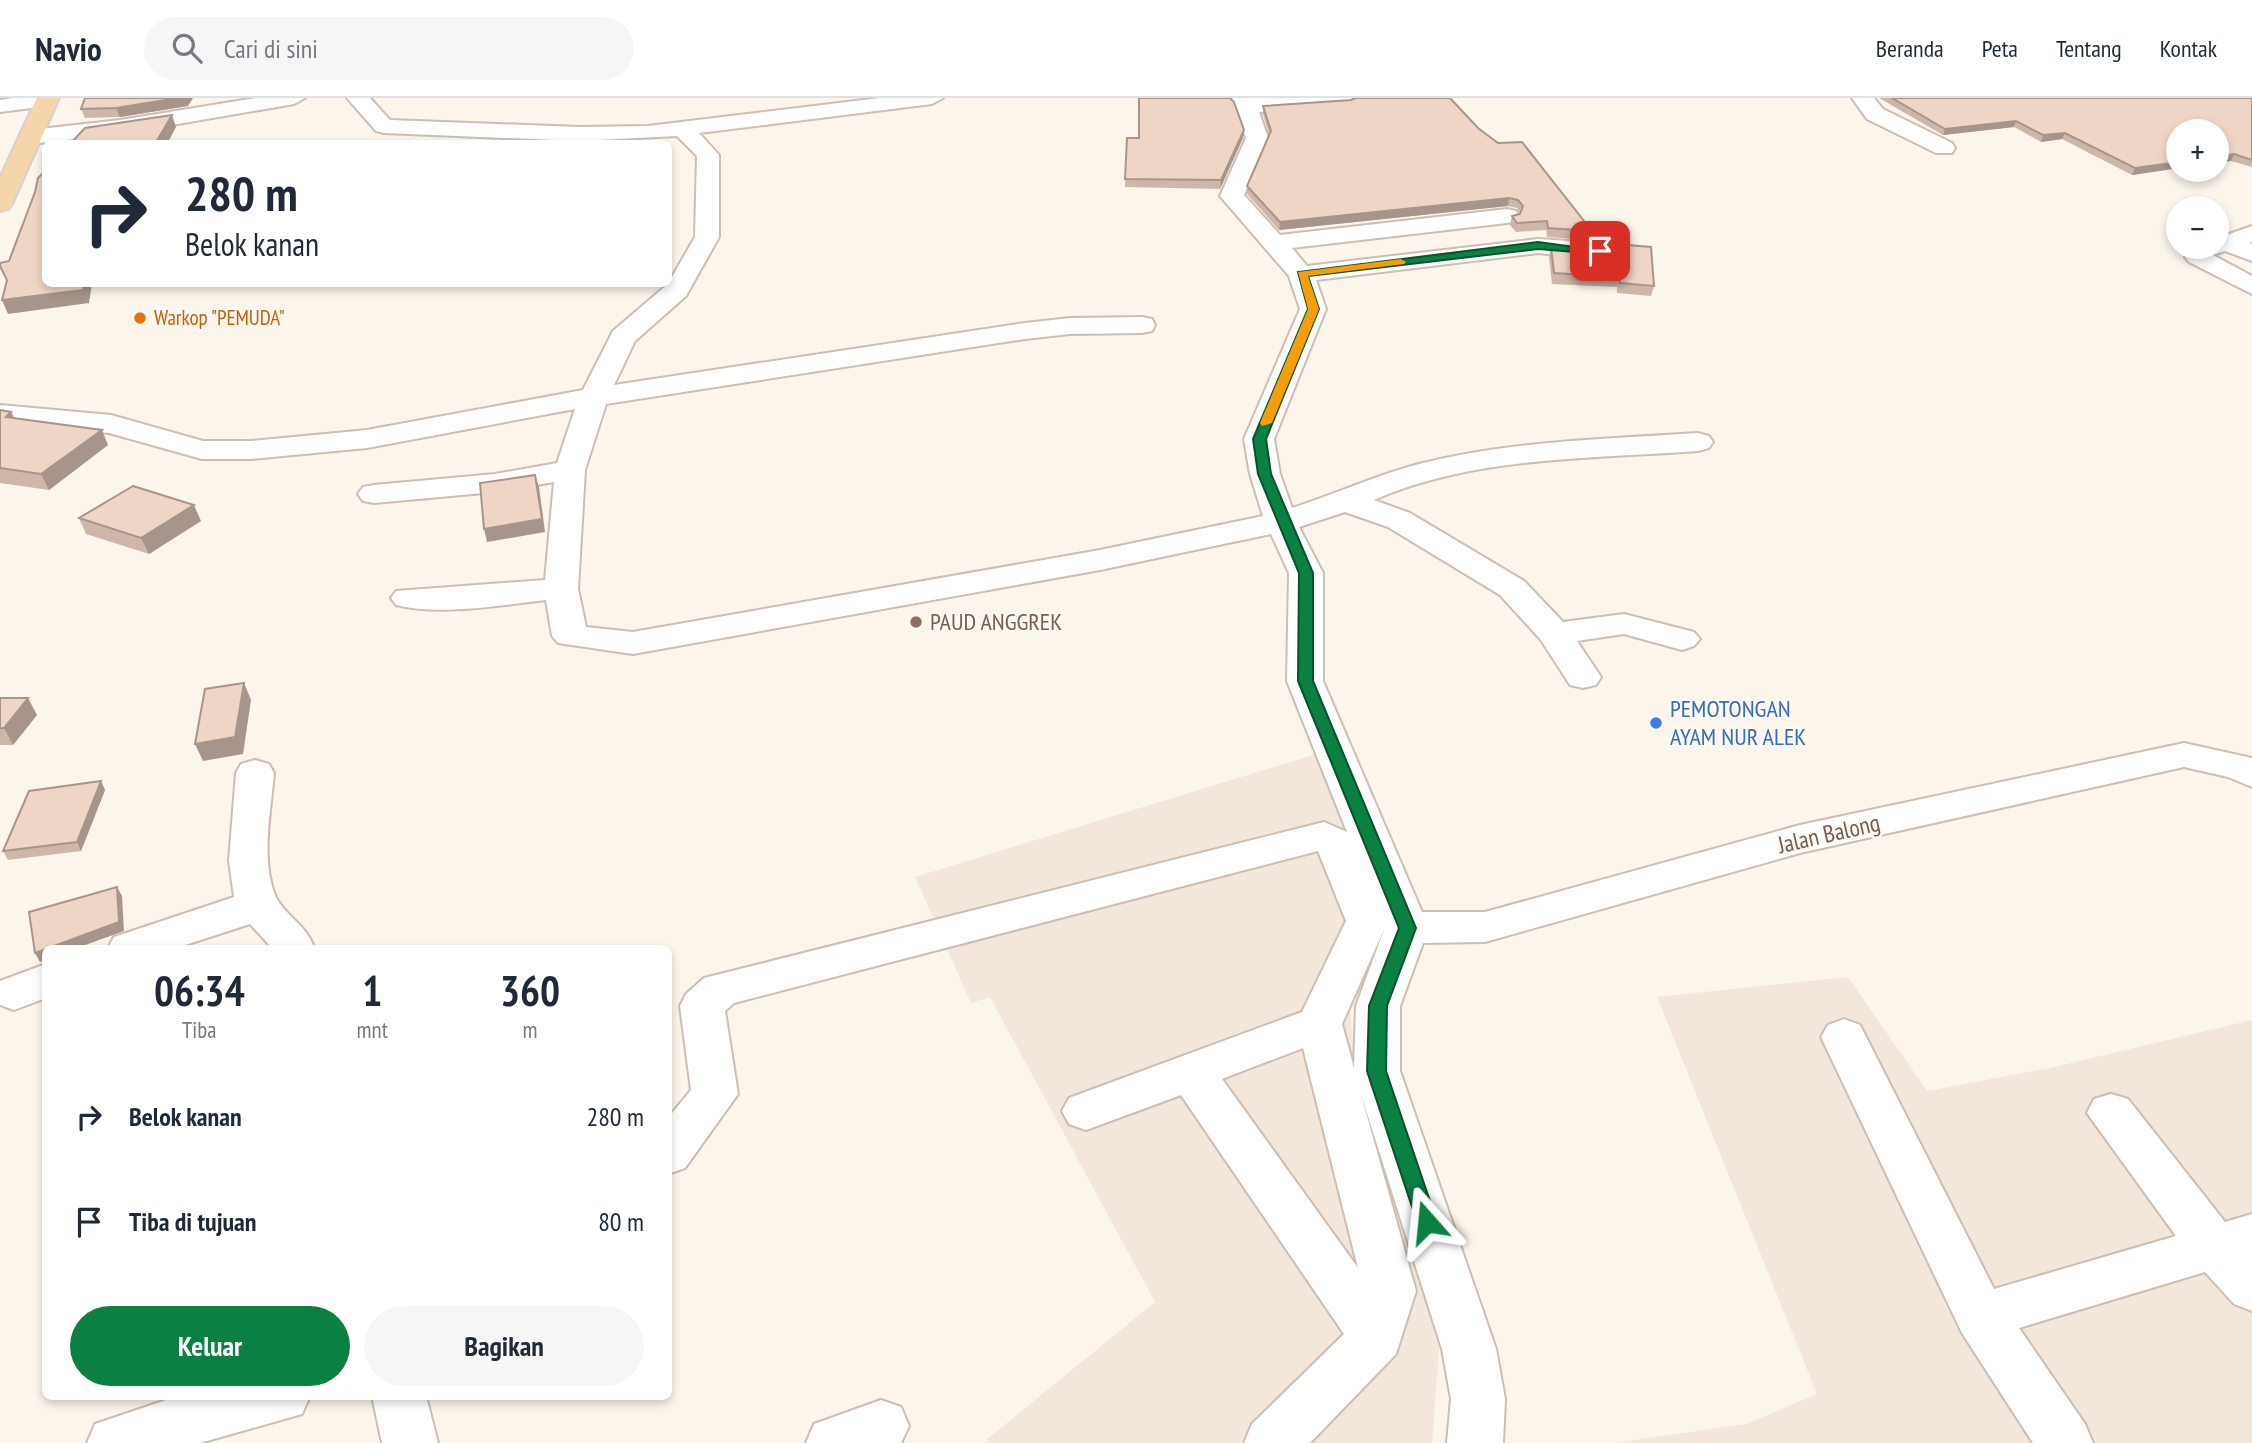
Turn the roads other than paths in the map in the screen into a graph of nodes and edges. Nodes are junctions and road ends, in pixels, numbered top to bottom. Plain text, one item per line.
1 (294, 98) edge
2 (358, 98) edge
3 (932, 98) edge
4 (1863, 98) edge
5 (48, 99) edge
6 (1350, 99) edge
7 (1241, 102) edge
8 (7, 105) edge
9 (4, 130) edge
10 (683, 130) junction
11 (34, 132) junction
12 (1944, 148) dead end
13 (2, 196) edge
14 (1507, 216) dead end
15 (2252, 233) edge
16 (2229, 242) edge
17 (1275, 243) junction
18 (2229, 247) edge
19 (1600, 251) edge
20 (2252, 253) edge
21 (2202, 259) edge
22 (1301, 274) junction
23 (2252, 286) edge
24 (1142, 325) dead end
25 (594, 397) junction
26 (0, 414) edge
27 (1698, 442) dead end
28 (570, 470) junction
29 (374, 494) dead end
30 (1346, 501) junction
31 (1281, 522) junction
32 (561, 589) junction
33 (408, 598) dead end
34 (1555, 634) junction
35 (1682, 639) dead end
36 (1583, 677) dead end
37 (255, 773) dead end
38 (2252, 774) edge
39 (258, 905) junction
40 (1407, 928) junction
41 (138, 945) edge
42 (292, 945) edge
43 (1319, 1024) junction
44 (1844, 1037) dead end
45 (1190, 1071) junction
46 (1086, 1111) dead end
47 (2111, 1113) dead end
48 (672, 1149) edge
49 (2233, 1242) edge
50 (2252, 1288) edge
51 (1980, 1316) junction
52 (1377, 1337) junction
53 (267, 1400) edge
54 (400, 1400) edge
55 (115, 1443) edge
56 (410, 1443) edge
57 (1272, 1443) edge
58 (1475, 1443) edge
59 (2065, 1443) edge

1 - 11 street
2 - 10 street
3 - 10 street
4 - 12 street
5 - 8 street
5 - 11 main road
6 - 7 street
7 - 17 street
8 - 9 street
9 - 11 street
10 - 25 street
11 - 13 main road
14 - 17 street
15 - 16 street
17 - 22 street
18 - 20 street
19 - 22 street
21 - 23 street
22 - 31 street
24 - 25 street
25 - 26 street
25 - 28 street
27 - 30 street
28 - 29 street
28 - 32 street
30 - 31 street
30 - 34 street
31 - 32 street
31 - 40 street
32 - 33 street
34 - 35 street
34 - 36 street
37 - 39 street
38 - 40 street, Jalan Balong
39 - 41 street
39 - 42 street
40 - 58 street
43 - 45 street
43 - 48 street
43 - 52 street
44 - 51 street
45 - 46 street
45 - 52 street
47 - 49 street
49 - 50 street
49 - 51 street
51 - 59 street
52 - 57 street
53 - 55 street
54 - 56 street

